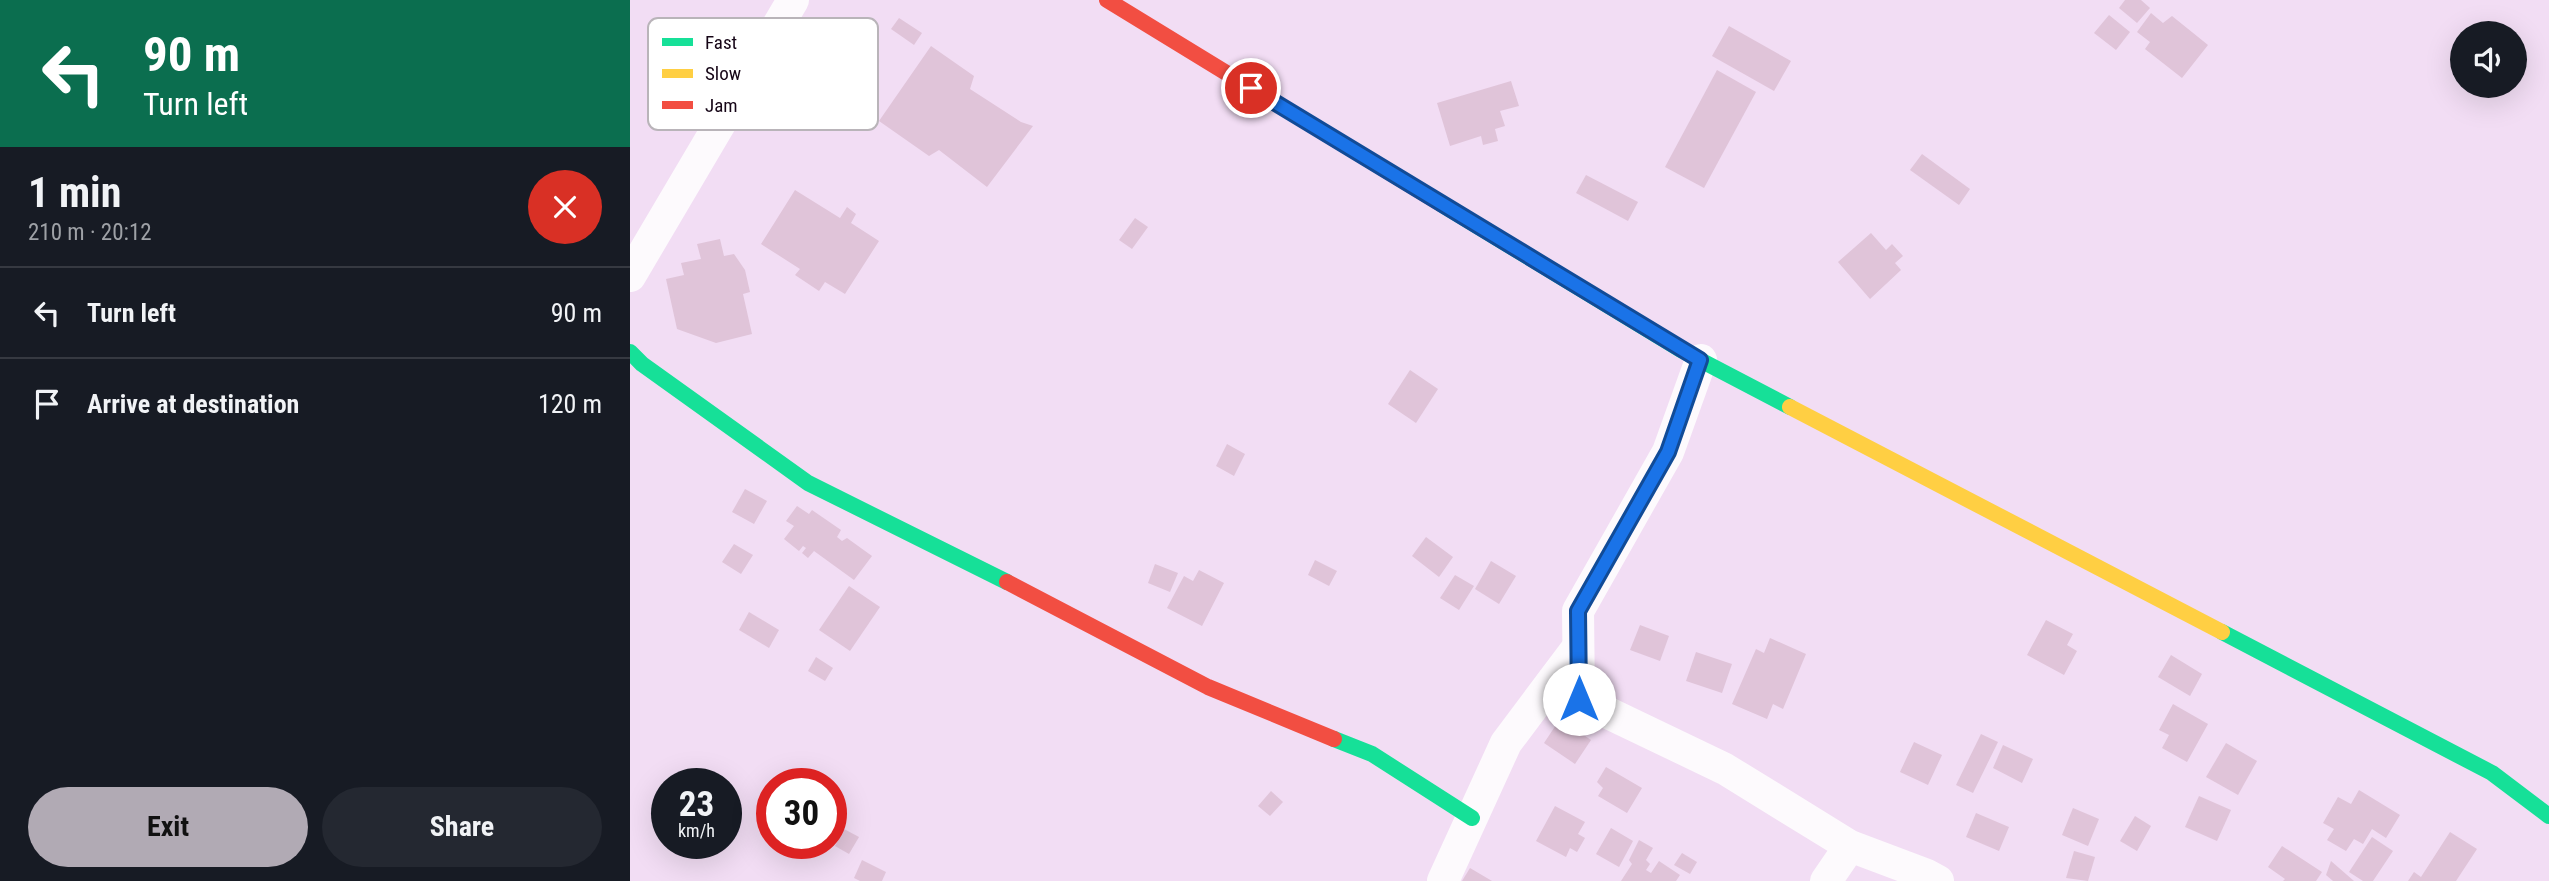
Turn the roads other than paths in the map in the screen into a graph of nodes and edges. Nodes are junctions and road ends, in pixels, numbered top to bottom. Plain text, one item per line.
1 (793, 0) edge
2 (1107, 0) edge
3 (782, 18) edge
4 (716, 130) edge
5 (630, 276) edge
6 (630, 352) edge
7 (1700, 360) junction
8 (1578, 647) junction
9 (2549, 816) edge
10 (1472, 818) junction
11 (1850, 846) junction
12 (1443, 881) edge
13 (1826, 881) edge
14 (1938, 881) edge

1 - 3 street
2 - 7 main road
4 - 5 street
6 - 10 main road
7 - 8 street
7 - 9 main road
8 - 10 street
8 - 11 street
10 - 12 street
11 - 13 street
11 - 14 street

